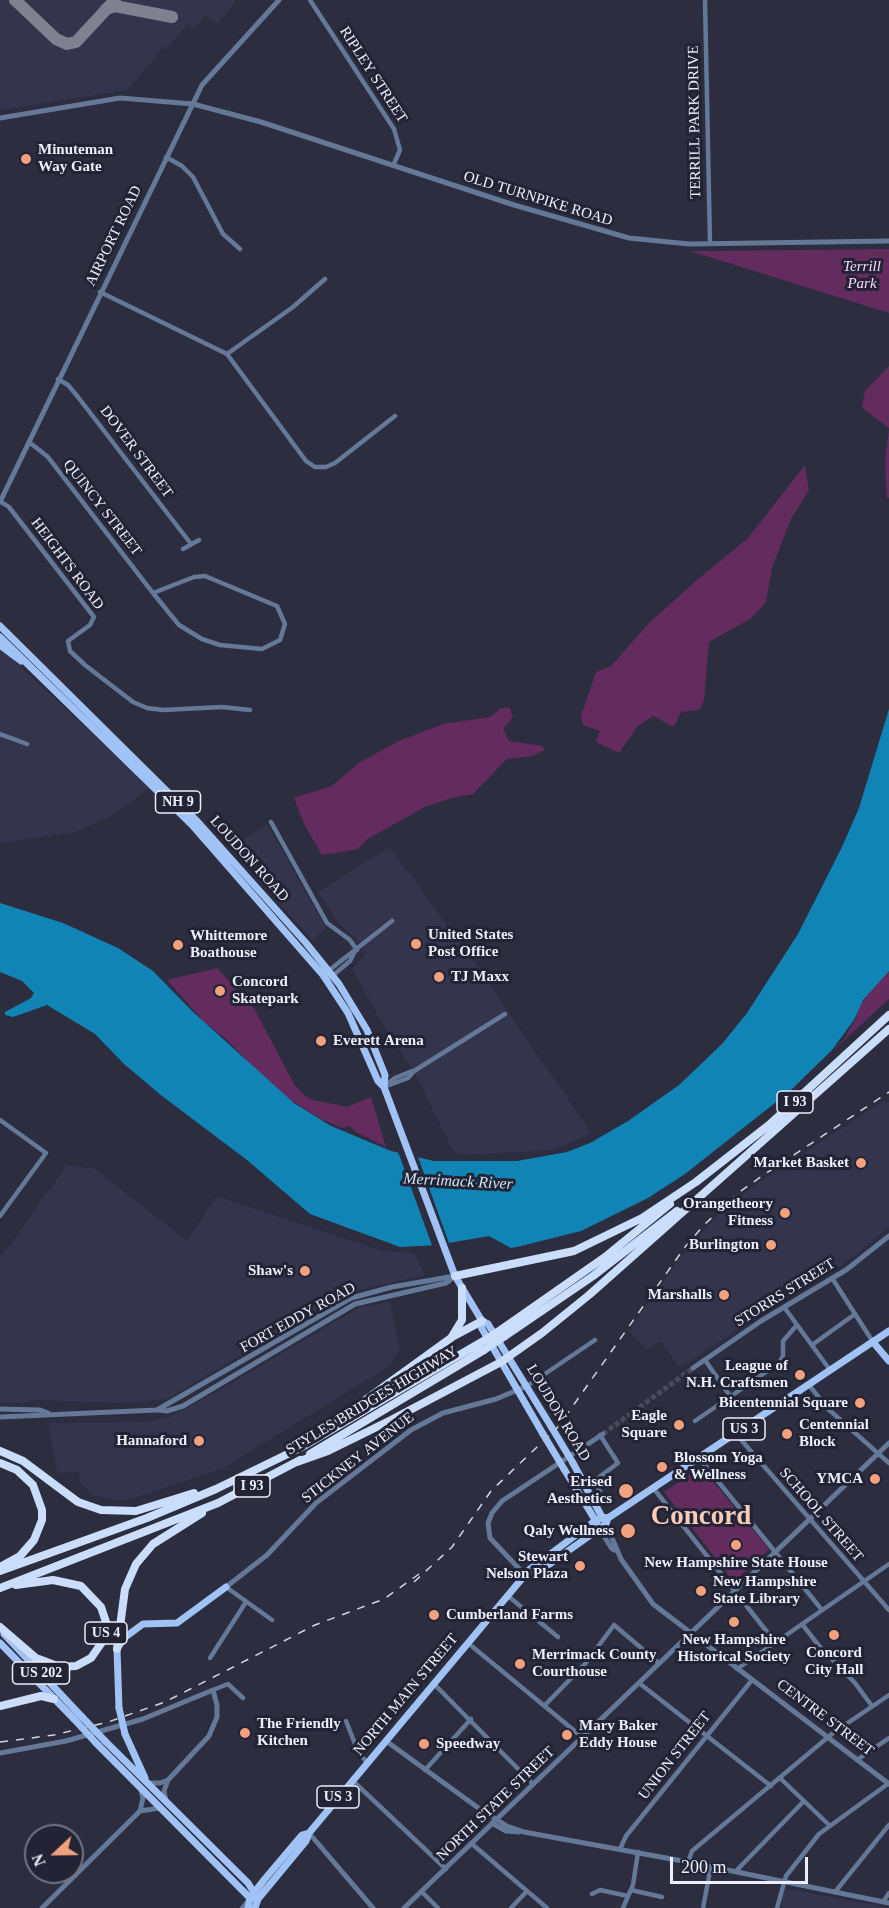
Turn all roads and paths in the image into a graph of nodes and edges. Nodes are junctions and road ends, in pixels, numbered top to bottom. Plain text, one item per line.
1 (279, 0) edge
2 (310, 0) edge
3 (705, 0) edge
4 (193, 104) junction
5 (0, 118) edge
6 (166, 158) junction
7 (393, 166) junction
8 (889, 241) edge
9 (710, 243) junction
10 (240, 249) dead end
11 (325, 279) dead end
12 (100, 292) junction
13 (227, 354) junction
14 (58, 380) junction
15 (395, 416) dead end
16 (29, 442) junction
17 (0, 501) edge
18 (199, 540) dead end
19 (191, 544) junction
20 (183, 549) dead end
21 (153, 593) junction
22 (0, 621) edge
23 (0, 626) edge
24 (0, 637) edge
25 (0, 645) edge
26 (23, 650) junction
27 (31, 667) junction
28 (250, 710) dead end
29 (0, 734) edge
30 (27, 744) dead end
31 (271, 822) dead end
32 (392, 921) dead end
33 (356, 951) junction
34 (328, 975) junction
35 (505, 1014) dead end
36 (889, 1015) edge
37 (889, 1029) edge
38 (384, 1087) junction
39 (0, 1121) edge
40 (722, 1178) junction
41 (696, 1182) junction
42 (0, 1216) edge
43 (889, 1236) edge
44 (454, 1276) junction
45 (832, 1278) junction
46 (462, 1288) junction
47 (784, 1307) junction
48 (855, 1314) junction
49 (482, 1321) junction
50 (797, 1325) junction
51 (889, 1331) edge
52 (503, 1333) junction
53 (451, 1338) junction
54 (595, 1340) dead end
55 (873, 1342) junction
56 (812, 1345) junction
57 (482, 1346) junction
58 (504, 1360) junction
59 (705, 1360) junction
60 (889, 1362) edge
61 (693, 1368) tunnel mouth
62 (830, 1370) junction
63 (809, 1385) junction
64 (527, 1386) junction
65 (517, 1390) junction
66 (730, 1396) junction
67 (0, 1410) edge
68 (48, 1413) junction
69 (0, 1417) edge
70 (695, 1421) dead end
71 (602, 1434) joint
72 (736, 1434) junction
73 (889, 1443) edge
74 (0, 1451) edge
75 (878, 1453) junction
76 (278, 1459) junction
77 (700, 1459) junction
78 (297, 1462) junction
79 (0, 1463) edge
80 (889, 1463) edge
81 (216, 1489) junction
82 (654, 1489) junction
83 (600, 1491) dead end
84 (218, 1503) junction
85 (809, 1520) junction
86 (602, 1522) junction
87 (776, 1551) junction
88 (889, 1564) edge
89 (0, 1569) edge
90 (526, 1576) junction
91 (863, 1581) junction
92 (1, 1587) edge
93 (226, 1587) junction
94 (734, 1591) junction
95 (508, 1596) junction
96 (246, 1602) junction
97 (822, 1610) junction
98 (889, 1610) edge
99 (272, 1620) dead end
100 (802, 1624) junction
101 (0, 1628) edge
102 (690, 1633) junction
103 (558, 1637) dead end
104 (775, 1642) junction
105 (0, 1643) edge
106 (468, 1643) junction
107 (117, 1649) junction
108 (210, 1658) dead end
109 (659, 1663) junction
110 (737, 1669) junction
111 (752, 1680) junction
112 (639, 1683) junction
113 (434, 1684) junction
114 (213, 1690) junction
115 (889, 1695) edge
116 (243, 1698) dead end
117 (54, 1699) junction
118 (546, 1704) junction
119 (0, 1706) edge
120 (872, 1706) junction
121 (471, 1719) junction
122 (346, 1721) dead end
123 (706, 1736) junction
124 (582, 1737) junction
125 (828, 1737) junction
126 (889, 1738) edge
127 (386, 1741) junction
128 (0, 1753) edge
129 (858, 1760) junction
130 (367, 1762) junction
131 (425, 1770) junction
132 (780, 1778) junction
133 (168, 1780) junction
134 (352, 1780) junction
135 (147, 1783) junction
136 (889, 1783) edge
137 (533, 1784) junction
138 (771, 1785) junction
139 (140, 1788) junction
140 (804, 1801) junction
141 (164, 1806) junction
142 (140, 1811) junction
143 (494, 1821) junction
144 (828, 1824) junction
145 (889, 1826) edge
146 (309, 1833) junction
147 (195, 1836) junction
148 (472, 1844) junction
149 (620, 1849) junction
150 (638, 1852) junction
151 (688, 1862) junction
152 (711, 1866) junction
153 (446, 1869) junction
154 (736, 1871) junction
155 (783, 1882) junction
156 (255, 1891) junction
157 (527, 1891) junction
158 (422, 1892) junction
159 (835, 1892) junction
160 (630, 1893) junction
161 (889, 1893) edge
162 (592, 1894) dead end
163 (662, 1898) dead end
164 (254, 1899) junction
165 (886, 1902) edge
166 (371, 1907) edge
167 (514, 1907) edge
168 (778, 1907) edge
169 (42, 1908) edge
170 (242, 1908) edge
171 (248, 1908) edge
172 (255, 1908) edge
173 (404, 1908) edge
174 (438, 1908) edge
175 (547, 1908) edge
176 (624, 1908) edge
177 (703, 1908) edge

1 - 4 street, AIRPORT ROAD
2 - 7 street, RIPLEY STREET
3 - 9 street, TERRILL PARK DRIVE
4 - 5 street, OLD TURNPIKE ROAD
4 - 6 street, AIRPORT ROAD
4 - 7 street, OLD TURNPIKE ROAD
6 - 10 street
6 - 12 street, AIRPORT ROAD
7 - 9 street, OLD TURNPIKE ROAD
8 - 9 street, OLD TURNPIKE ROAD
11 - 13 street
12 - 13 street
12 - 14 street, AIRPORT ROAD
13 - 15 street
14 - 16 street, AIRPORT ROAD
14 - 19 street, DOVER STREET
16 - 17 street, AIRPORT ROAD
16 - 21 street, QUINCY STREET
17 - 28 street, HEIGHTS ROAD
18 - 19 street
19 - 20 street
21 - 21 street, QUINCY STREET
22 - 26 main road
23 - 26 main road, LOUDON ROAD / NH 9
24 - 27 main road, LOUDON ROAD / NH 9
25 - 27 main road
26 - 34 main road, LOUDON ROAD / NH 9
27 - 34 main road, LOUDON ROAD / NH 9
29 - 30 street
31 - 33 street
32 - 33 street
33 - 34 street
34 - 38 main road, LOUDON ROAD / NH 9
35 - 38 street
36 - 41 highway, I 93
37 - 40 highway, I 93
38 - 44 main road, LOUDON ROAD / NH 9
39 - 42 street
40 - 52 highway, STYLES BRIDGES HIGHWAY / I 93
40 - 58 highway
41 - 44 highway
41 - 52 highway, STYLES BRIDGES HIGHWAY / I 93
43 - 45 street, STORRS STREET
44 - 46 main road, LOUDON ROAD / NH 9
44 - 68 street, FORT EDDY ROAD
45 - 47 street, STORRS STREET
45 - 48 street
46 - 49 main road, LOUDON ROAD / NH 9
46 - 53 highway
47 - 50 street
47 - 59 street, STORRS STREET
48 - 55 street
48 - 56 street
49 - 53 highway
49 - 58 main road, LOUDON ROAD / NH 9
50 - 56 street
50 - 66 street
51 - 55 main road, US 3
52 - 57 highway, STYLES BRIDGES HIGHWAY / I 93, bridge
53 - 76 highway
54 - 64 street
55 - 60 main road
55 - 62 main road, NORTH MAIN STREET / US 3
56 - 62 street
57 - 76 highway, STYLES BRIDGES HIGHWAY / I 93
57 - 78 highway, STYLES BRIDGES HIGHWAY / I 93
58 - 64 main road, LOUDON ROAD / NH 9
58 - 65 main road, LOUDON ROAD / NH 9
58 - 78 highway
59 - 61 street, STORRS STREET
59 - 66 street
62 - 63 main road, NORTH MAIN STREET / US 3
63 - 72 main road, NORTH MAIN STREET / US 3
63 - 75 street
64 - 65 street, STICKNEY AVENUE
64 - 86 main road, LOUDON ROAD / NH 9, bridge
65 - 86 main road, LOUDON ROAD / NH 9, bridge
65 - 93 street, STICKNEY AVENUE
66 - 70 street
67 - 68 street, FORT EDDY ROAD
68 - 69 street, FORT EDDY ROAD
71 - 83 street
71 - 90 street
72 - 77 main road, NORTH MAIN STREET / US 3
72 - 85 street, SCHOOL STREET
73 - 75 street, NORTH STATE STREET
74 - 81 highway
75 - 80 street
75 - 85 street, NORTH STATE STREET
76 - 81 highway, STYLES BRIDGES HIGHWAY / I 93
77 - 82 main road, NORTH MAIN STREET / US 3
77 - 87 street
78 - 84 highway, STYLES BRIDGES HIGHWAY / I 93
79 - 89 highway
81 - 89 highway, STYLES BRIDGES HIGHWAY / I 93
82 - 86 main road, NORTH MAIN STREET / US 3
82 - 94 street
84 - 92 highway, STYLES BRIDGES HIGHWAY / I 93
84 - 107 highway
85 - 87 street, NORTH STATE STREET
85 - 91 street, SCHOOL STREET
86 - 90 main road, NORTH MAIN STREET / US 3
86 - 102 street, CENTRE STREET
87 - 94 street, NORTH STATE STREET
87 - 97 street
88 - 91 street
90 - 95 main road, NORTH MAIN STREET / US 3
91 - 97 street
91 - 98 street, SCHOOL STREET
92 - 101 highway, US 4
93 - 96 street
93 - 107 main road
94 - 102 street, NORTH STATE STREET
94 - 104 street
95 - 103 street
95 - 106 main road, NORTH MAIN STREET / US 3
96 - 99 street
96 - 108 street
97 - 100 street
100 - 104 street
100 - 120 street
101 - 135 main road, US 202, bridge
102 - 109 street, NORTH STATE STREET
102 - 110 street, CENTRE STREET
104 - 110 street
105 - 117 main road, US 202
106 - 113 main road, NORTH MAIN STREET / US 3
106 - 118 street
107 - 135 main road, bridge
109 - 112 street, NORTH STATE STREET
109 - 118 street
110 - 111 street, CENTRE STREET
111 - 123 street, UNION STREET
111 - 125 street, CENTRE STREET
112 - 123 street
112 - 124 street, NORTH STATE STREET
113 - 121 street
113 - 127 main road, NORTH MAIN STREET / US 3
114 - 116 street
114 - 128 street
114 - 133 street
115 - 120 street
117 - 119 highway
117 - 139 main road, US 202, bridge
118 - 124 street
120 - 125 street
121 - 131 street
121 - 137 street
122 - 130 street
123 - 138 street
123 - 149 street, UNION STREET
124 - 137 street, NORTH STATE STREET
125 - 129 street, CENTRE STREET
125 - 132 street
126 - 129 street
127 - 130 main road, NORTH MAIN STREET / US 3
127 - 131 street
129 - 136 street, CENTRE STREET
130 - 134 main road, NORTH MAIN STREET / US 3
131 - 143 street
132 - 138 street
132 - 140 street
133 - 135 street
133 - 141 street
134 - 146 main road, NORTH MAIN STREET / US 3
134 - 153 street
135 - 141 main road, US 202
136 - 144 street
137 - 143 street, NORTH STATE STREET
138 - 151 street
139 - 141 main road, US 202
139 - 142 street
140 - 144 street
140 - 154 street
141 - 142 street
141 - 147 main road, US 202
142 - 169 street
143 - 148 street, NORTH STATE STREET
143 - 149 street
144 - 155 street
145 - 159 street
146 - 156 main road, NORTH MAIN STREET / US 3
146 - 164 main road, NORTH MAIN STREET / US 3
146 - 166 street
147 - 156 main road, US 202
147 - 164 main road, US 202
148 - 153 street, NORTH STATE STREET
148 - 157 street
149 - 150 street
150 - 151 street
150 - 160 street
151 - 152 street
152 - 154 street
152 - 177 street
153 - 158 street, NORTH STATE STREET
154 - 155 street
155 - 159 street
155 - 168 street
156 - 164 main road, US 3
157 - 167 street
157 - 175 street
158 - 173 street, NORTH STATE STREET
158 - 174 street
159 - 165 street
160 - 162 street
160 - 163 street
160 - 176 street
161 - 165 street
164 - 170 street, NORTH MAIN STREET
164 - 171 main road, US 3
164 - 172 main road, US 3

